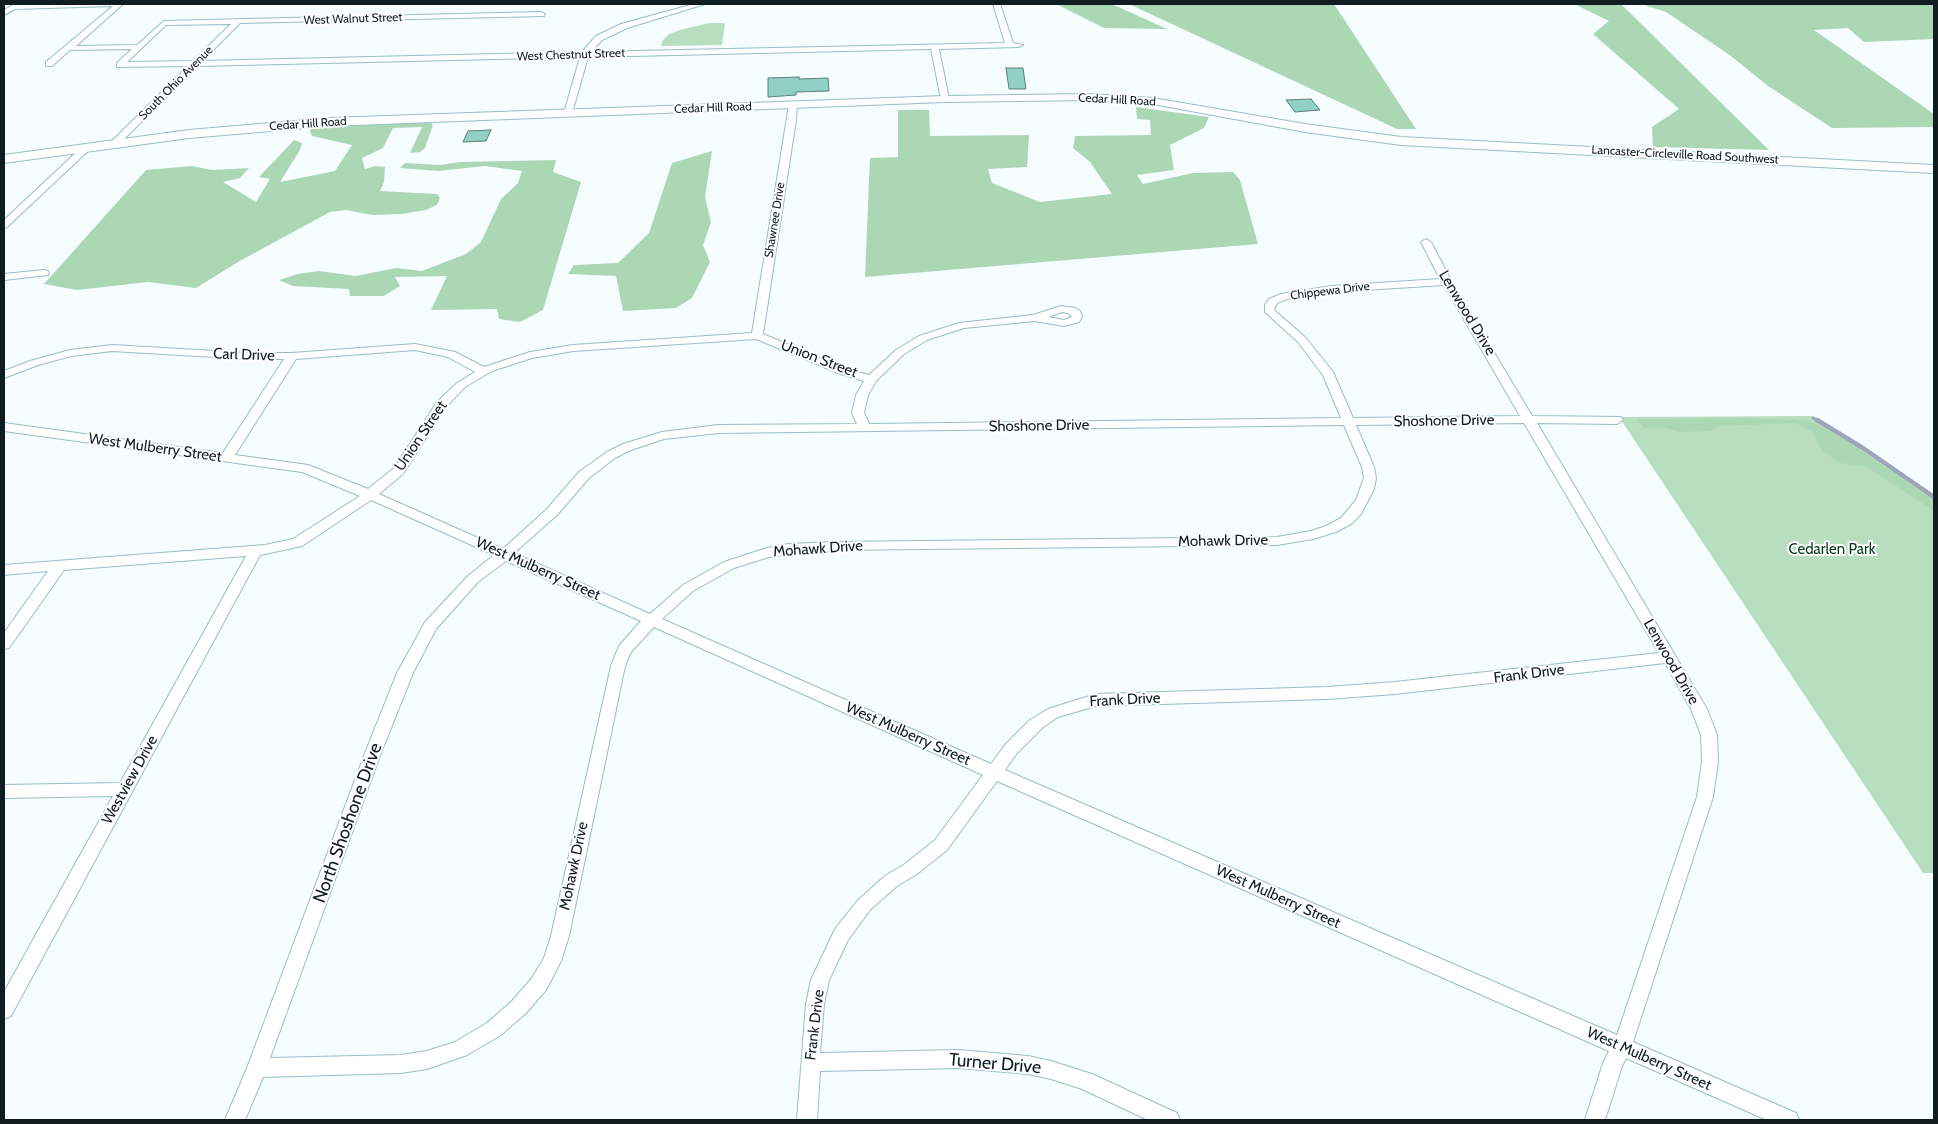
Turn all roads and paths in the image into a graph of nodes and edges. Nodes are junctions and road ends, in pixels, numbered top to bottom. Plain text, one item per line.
1 (120, 4) edge
2 (702, 4) edge
3 (996, 4) edge
4 (4, 13) edge
5 (541, 14) dead end
6 (237, 22) junction
7 (934, 46) junction
8 (140, 47) junction
9 (68, 48) junction
10 (586, 54) junction
11 (49, 64) dead end
12 (195, 64) junction
13 (945, 99) junction
14 (793, 104) junction
15 (568, 113) junction
16 (1420, 142) joint
17 (1435, 143) joint
18 (114, 144) junction
19 (86, 148) junction
20 (4, 159) edge
21 (1934, 169) edge
22 (4, 226) edge
23 (1426, 242) dead end
24 (44, 274) dead end
25 (4, 277) edge
26 (1448, 282) junction
27 (1034, 318) dead end
28 (758, 336) junction
29 (292, 356) junction
30 (483, 372) junction
31 (4, 375) edge
32 (871, 379) junction
33 (1530, 420) junction
34 (1617, 420) dead end
35 (1350, 422) junction
36 (4, 427) edge
37 (864, 428) junction
38 (226, 458) junction
39 (371, 495) junction
40 (256, 550) junction
41 (505, 554) junction
42 (60, 565) junction
43 (4, 570) edge
44 (652, 620) junction
45 (4, 644) edge
46 (1668, 657) junction
47 (995, 772) junction
48 (125, 789) junction
49 (4, 791) edge
50 (4, 1010) edge
51 (1622, 1047) junction
52 (810, 1062) junction
53 (257, 1068) junction
54 (235, 1120) edge
55 (807, 1120) edge
56 (1170, 1120) edge
57 (1595, 1120) edge
58 (1789, 1120) edge

1 - 4 street
1 - 9 street
2 - 10 street
3 - 7 street, West Chestnut Street
5 - 6 street, West Walnut Street
6 - 8 street, West Walnut Street
6 - 12 street, South Ohio Avenue
7 - 10 street, West Chestnut Street
7 - 13 street
8 - 9 street
8 - 12 street, West Chestnut Street
9 - 11 street
10 - 12 street, West Chestnut Street
10 - 15 street
12 - 18 street, South Ohio Avenue
13 - 14 main road, Cedar Hill Road
13 - 16 main road, Cedar Hill Road
14 - 15 main road, Cedar Hill Road
14 - 28 street, Shawnee Drive
15 - 18 main road, Cedar Hill Road
16 - 17 main road
17 - 21 main road, Lancaster-Circleville Road Southwest
18 - 19 main road, Cedar Hill Road
19 - 20 main road, Cedar Hill Road
19 - 22 street
23 - 26 street, Lenwood Drive
24 - 25 street
26 - 33 street, Lenwood Drive
26 - 35 street, Chippewa Drive
27 - 32 street
28 - 30 street, Union Street
28 - 32 street, Union Street
29 - 30 street, Carl Drive
29 - 31 street, Carl Drive
29 - 38 street
30 - 39 street, Union Street
32 - 37 street
33 - 34 street, Shoshone Drive
33 - 35 street, Shoshone Drive
33 - 46 street, Lenwood Drive
35 - 37 street, Shoshone Drive
35 - 44 street, Mohawk Drive
36 - 38 street, West Mulberry Street
37 - 41 street, Shoshone Drive
38 - 39 street, West Mulberry Street
39 - 40 street, Union Street
39 - 41 street, West Mulberry Street
40 - 42 street, Union Street
40 - 48 street, Westview Drive
41 - 44 street, West Mulberry Street
41 - 53 street, North Shoshone Drive
42 - 43 street, Union Street
42 - 45 street
44 - 47 street, West Mulberry Street
44 - 53 street, Mohawk Drive
46 - 47 street, Frank Drive
46 - 51 street, Lenwood Drive
47 - 51 street, West Mulberry Street
47 - 52 street, Frank Drive
48 - 49 street
48 - 50 street, Westview Drive
51 - 57 street, Lenwood Drive
51 - 58 street, West Mulberry Street
52 - 55 street, Frank Drive
52 - 56 street, Turner Drive
53 - 54 street, North Shoshone Drive

